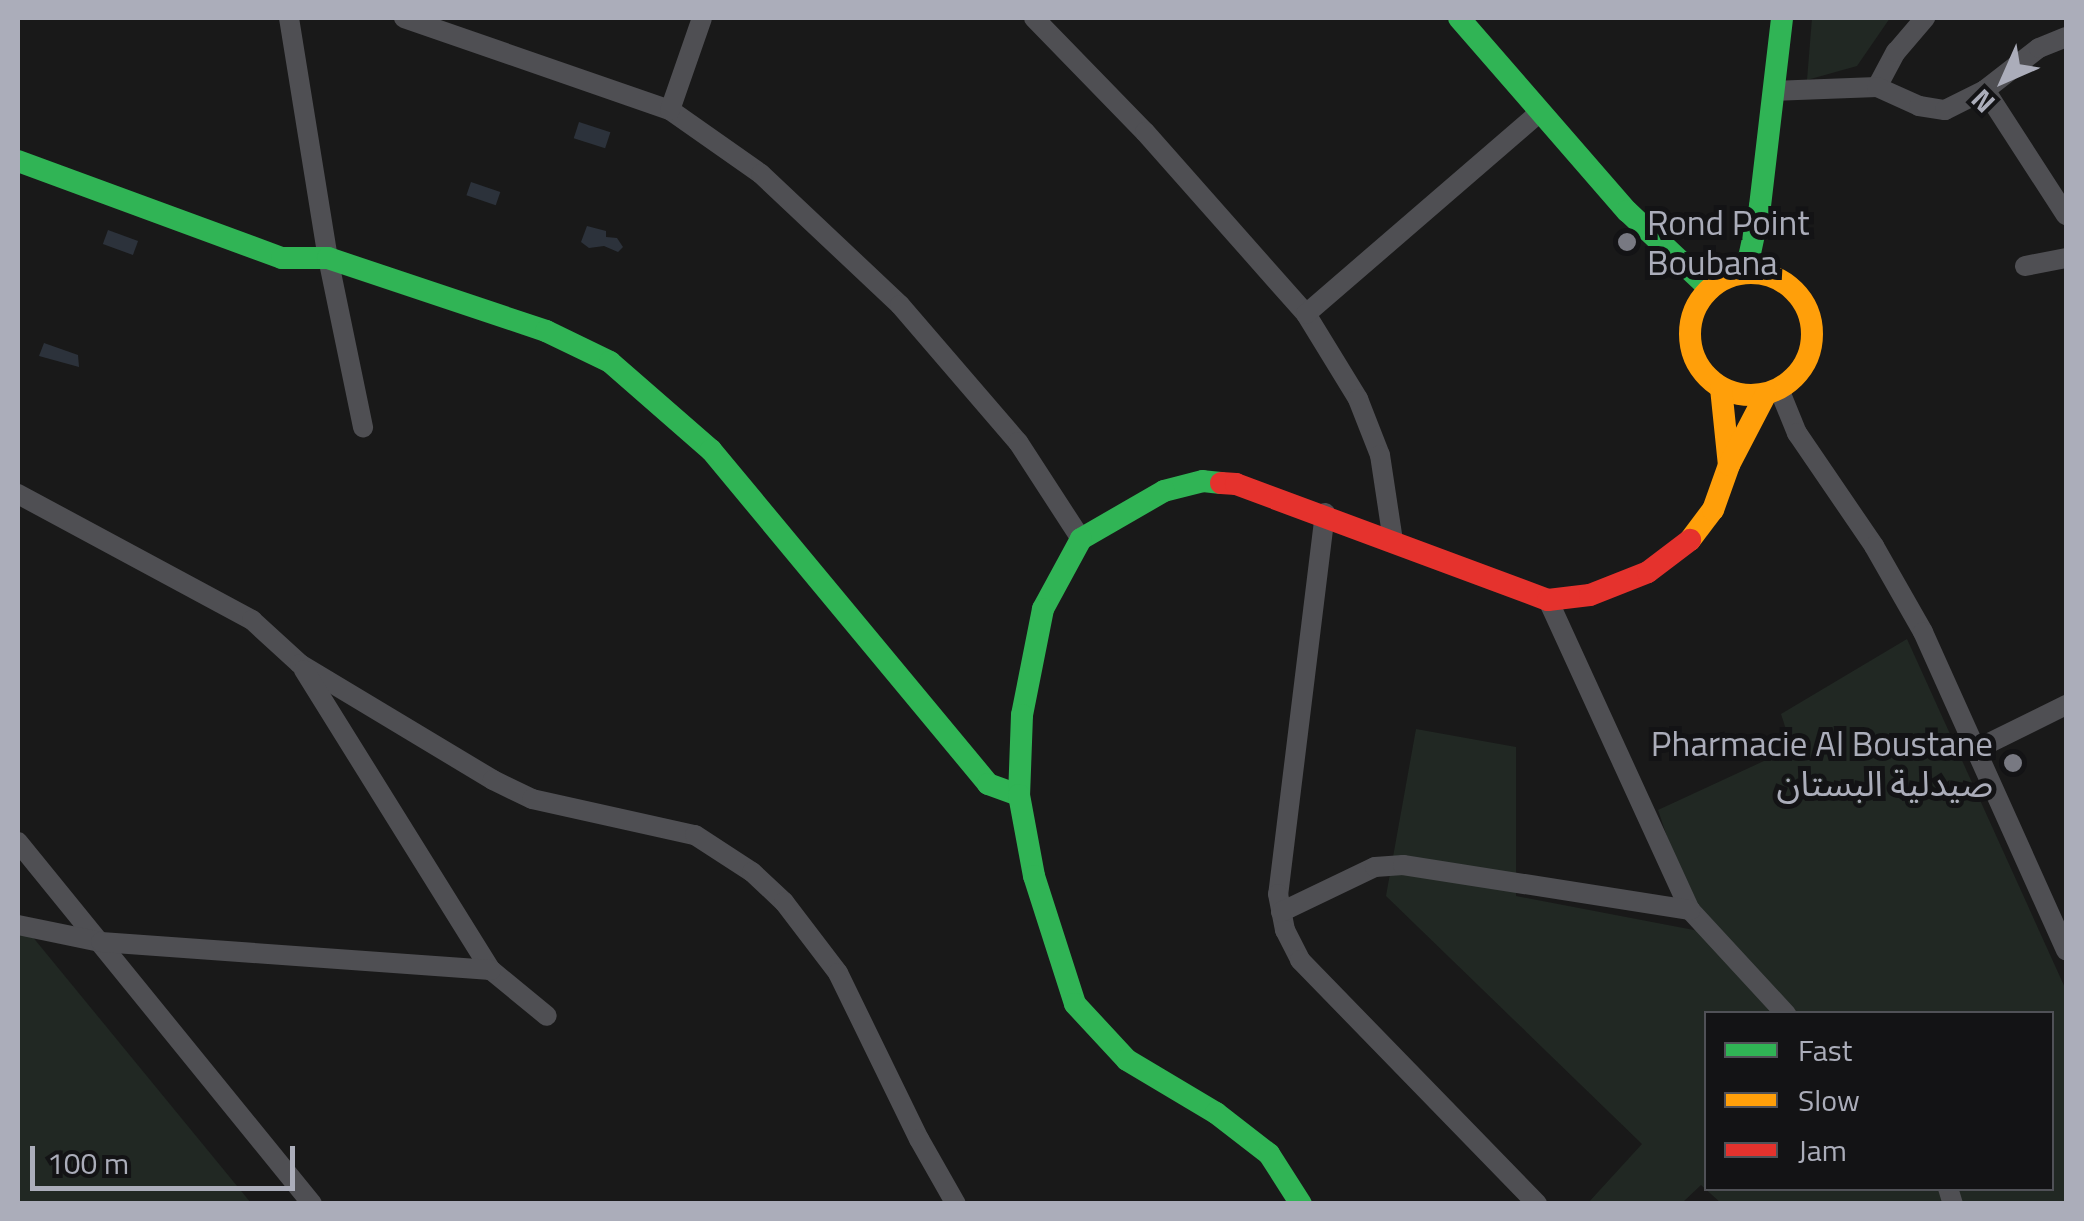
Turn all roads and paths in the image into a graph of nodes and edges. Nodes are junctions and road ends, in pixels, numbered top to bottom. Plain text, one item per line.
1 (289, 18) edge
2 (404, 18) edge
3 (702, 18) edge
4 (1034, 18) edge
5 (1458, 18) edge
6 (1782, 18) edge
7 (1925, 18) edge
8 (2064, 44) edge
9 (1877, 88) junction
10 (1985, 90) junction
11 (1774, 92) junction
12 (670, 110) junction
13 (1538, 114) junction
14 (18, 161) edge
15 (1760, 206) junction
16 (2066, 215) edge
17 (328, 258) junction
18 (2066, 258) edge
19 (2025, 266) dead end
20 (1746, 272) junction
21 (1774, 277) junction
22 (1703, 296) junction
23 (1306, 314) junction
24 (1722, 388) junction
25 (1772, 391) junction
26 (363, 427) dead end
27 (1729, 465) junction
28 (18, 494) edge
29 (1325, 513) junction
30 (1081, 539) junction
31 (1393, 541) junction
32 (1548, 600) junction
33 (300, 664) junction
34 (2066, 704) edge
35 (1976, 749) junction
36 (1020, 795) junction
37 (18, 842) edge
38 (1690, 910) junction
39 (1281, 912) junction
40 (18, 925) edge
41 (102, 942) junction
42 (2066, 950) edge
43 (491, 970) junction
44 (1783, 1011) edge
45 (547, 1016) dead end
46 (1519, 1195) edge
47 (312, 1204) edge
48 (956, 1204) edge
49 (1301, 1204) edge
50 (1537, 1204) edge

1 - 17 street
2 - 12 street
3 - 12 street
4 - 23 street
5 - 13 street
6 - 11 street
7 - 9 street
8 - 10 street
9 - 10 street
9 - 11 street
10 - 16 street
11 - 15 street
12 - 30 street
13 - 22 street
13 - 23 street
14 - 17 street
15 - 20 street
15 - 21 street
17 - 26 street
17 - 36 street
18 - 19 street
20 - 21 street
20 - 22 street
21 - 25 street
22 - 24 street
23 - 31 street
24 - 25 street
24 - 27 street
25 - 27 street
25 - 35 street
27 - 32 street
28 - 33 street
29 - 30 street
29 - 31 street
29 - 39 street
30 - 36 street
31 - 32 street
32 - 38 street
33 - 43 street
33 - 48 street
34 - 35 street
35 - 42 street
36 - 49 street
37 - 41 street
38 - 39 street
38 - 44 street
39 - 46 street
40 - 41 street
41 - 43 street
41 - 47 street
43 - 45 street
46 - 50 street

